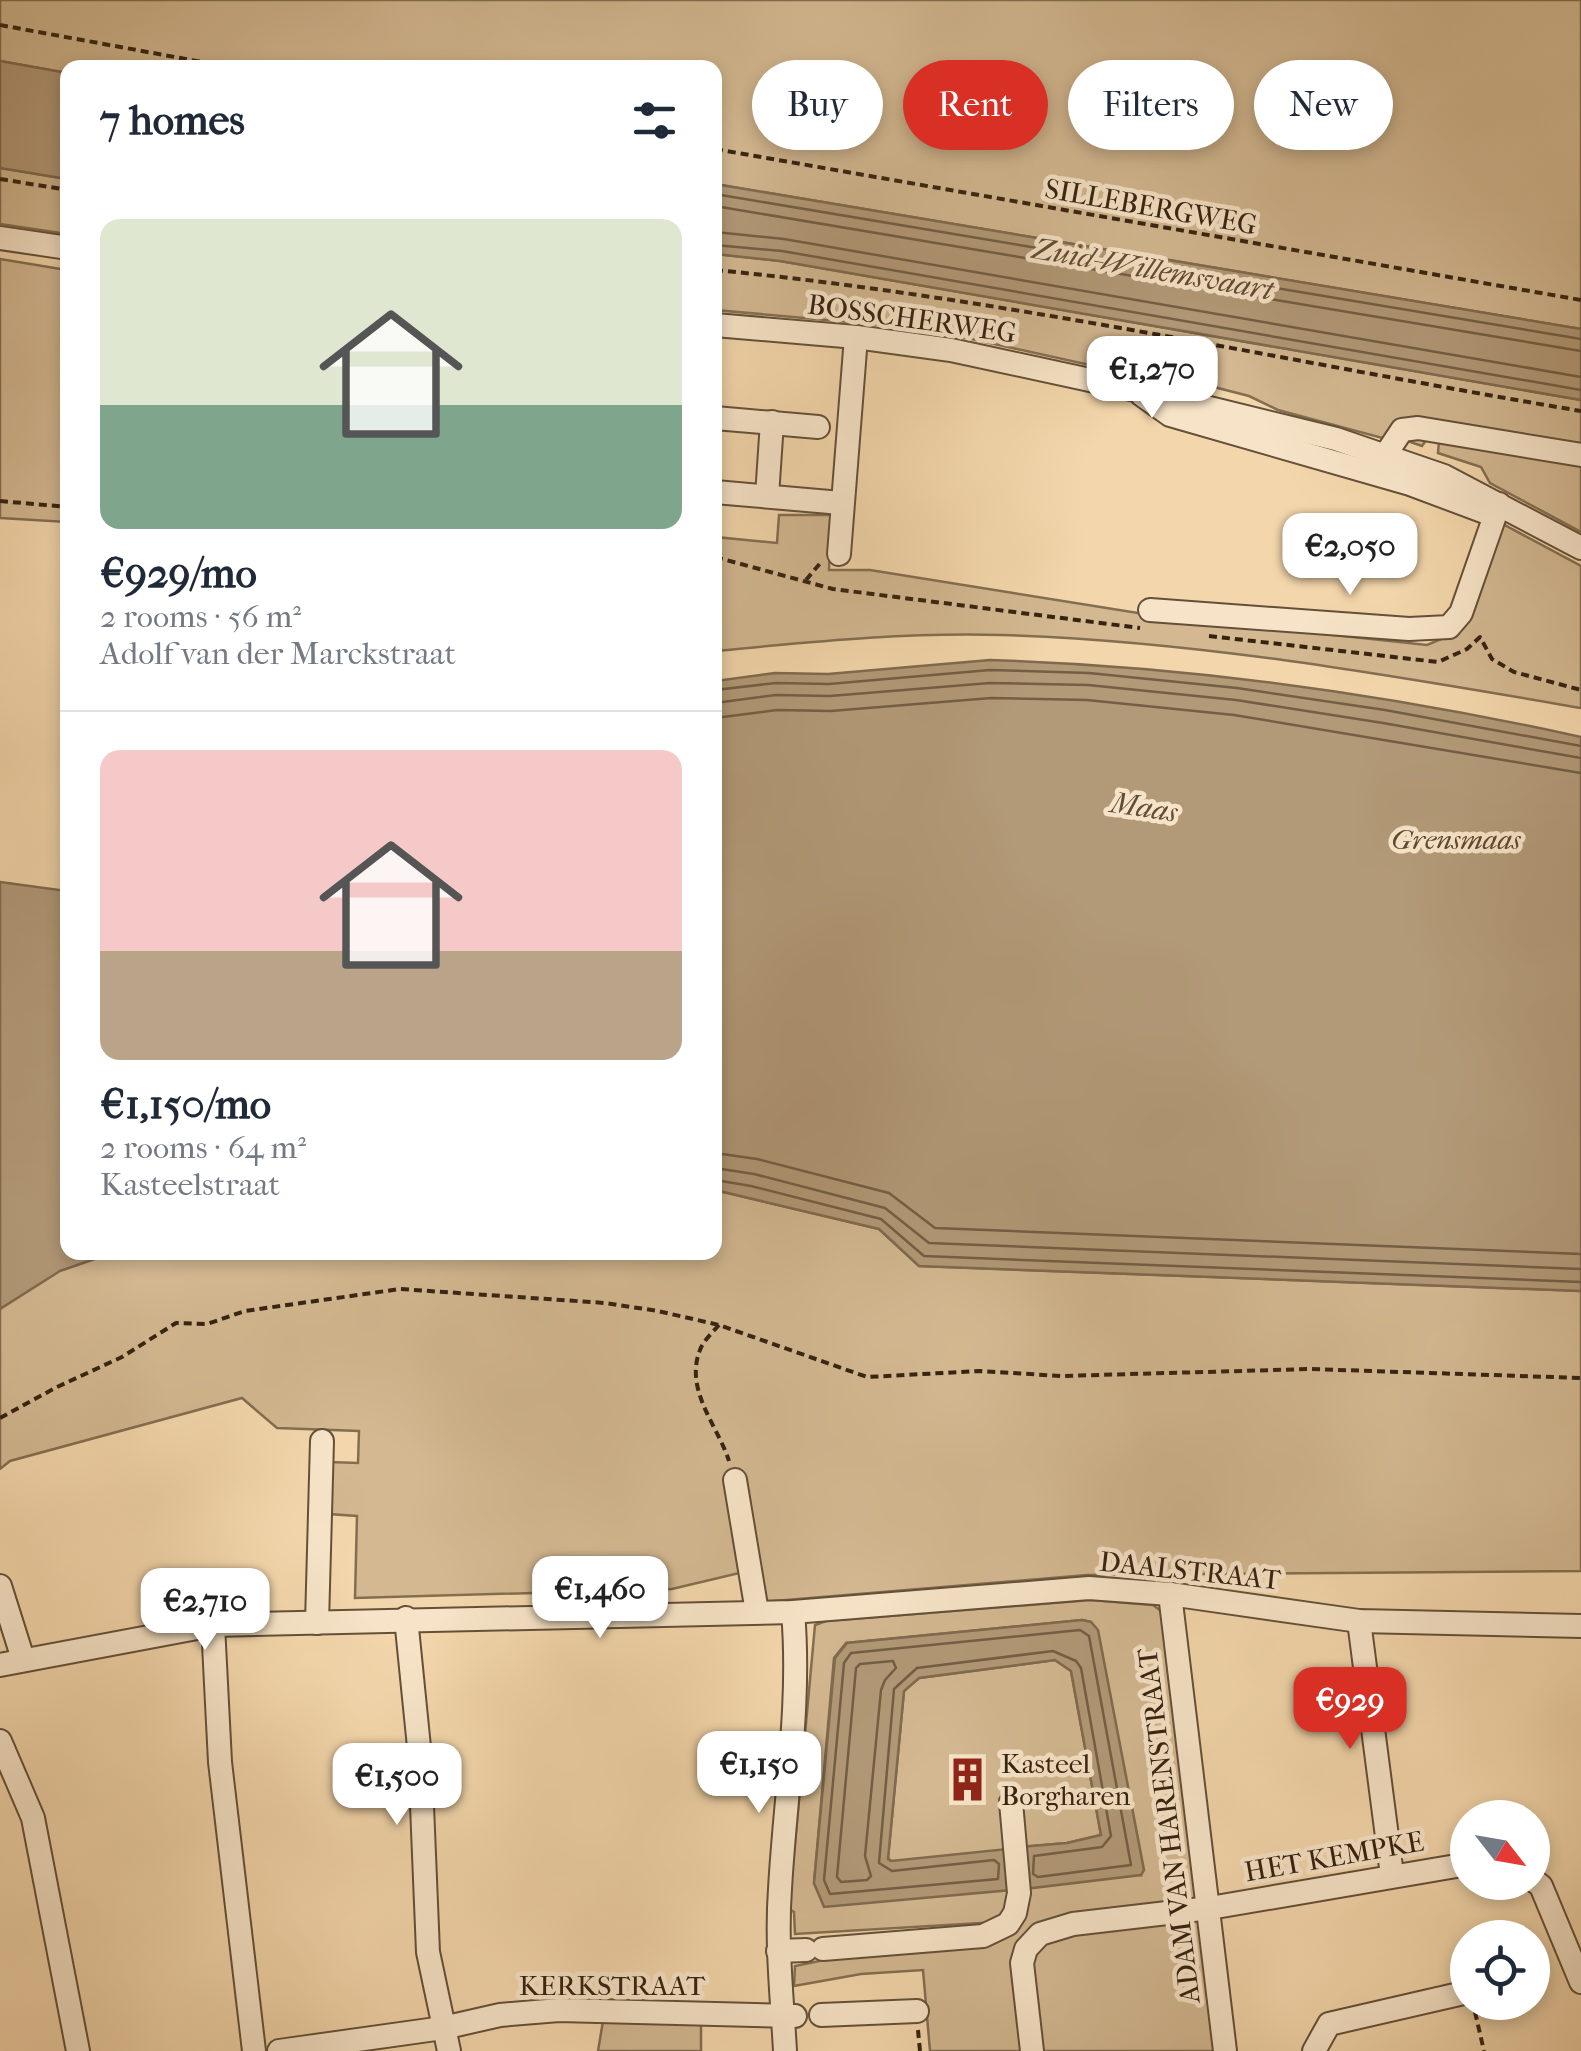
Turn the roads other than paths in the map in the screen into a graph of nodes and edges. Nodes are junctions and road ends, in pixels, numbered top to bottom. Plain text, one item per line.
1 (0, 238) edge
2 (60, 247) edge
3 (722, 326) edge
4 (856, 336) junction
5 (1136, 390) junction
6 (722, 418) edge
7 (772, 422) junction
8 (818, 427) dead end
9 (1386, 454) junction
10 (1581, 455) edge
11 (722, 493) edge
12 (766, 496) junction
13 (841, 502) junction
14 (1497, 510) junction
15 (1581, 548) edge
16 (839, 554) dead end
17 (1150, 610) dead end
18 (322, 1441) dead end
19 (735, 1480) road end
20 (0, 1586) edge
21 (1170, 1594) junction
22 (758, 1612) junction
23 (793, 1612) junction
24 (406, 1618) junction
25 (316, 1622) junction
26 (1360, 1622) junction
27 (213, 1625) junction
28 (1581, 1626) edge
29 (12, 1662) edge
30 (0, 1741) edge
31 (1010, 1802) dead end
32 (1450, 1867) edge
33 (1392, 1875) junction
34 (1547, 1900) edge
35 (1210, 1908) junction
36 (778, 1951) junction
37 (1581, 1982) edge
38 (1450, 1996) edge
39 (916, 2011) dead end
40 (821, 2014) dead end
41 (789, 2016) junction
42 (446, 2040) edge
43 (78, 2051) edge
44 (254, 2051) edge
45 (279, 2051) edge
46 (785, 2051) edge
47 (1032, 2051) edge
48 (1225, 2051) edge
49 (1314, 2051) edge

1 - 2 street
3 - 4 street, BOSSCHERWEG
4 - 5 street, BOSSCHERWEG
4 - 13 street
5 - 9 street, BOSSCHERWEG
5 - 14 street
6 - 7 street
7 - 8 street
7 - 12 street
9 - 10 street
9 - 14 street, BOSSCHERWEG
11 - 12 street
12 - 13 street
13 - 16 street
14 - 15 street, BOSSCHERWEG
14 - 17 street
18 - 25 street
19 - 22 street
20 - 29 street
21 - 23 street, DAALSTRAAT
21 - 26 street, DAALSTRAAT
21 - 35 street, ADAM VAN HARENSTRAAT
22 - 23 street, DAALSTRAAT
22 - 24 street, DAALSTRAAT
23 - 36 street
24 - 25 street, DAALSTRAAT
24 - 42 street
25 - 27 street, DAALSTRAAT
26 - 28 street, DAALSTRAAT
26 - 33 street
27 - 29 street, DAALSTRAAT
27 - 44 street
30 - 43 street
31 - 36 street
32 - 33 street, HET KEMPKE
33 - 35 street, HET KEMPKE
34 - 37 street
35 - 47 street, HET KEMPKE
35 - 48 street, ADAM VAN HARENSTRAAT
36 - 41 street
38 - 49 street
39 - 40 street
41 - 42 street, KERKSTRAAT
41 - 46 street
42 - 45 street, KERKSTRAAT

